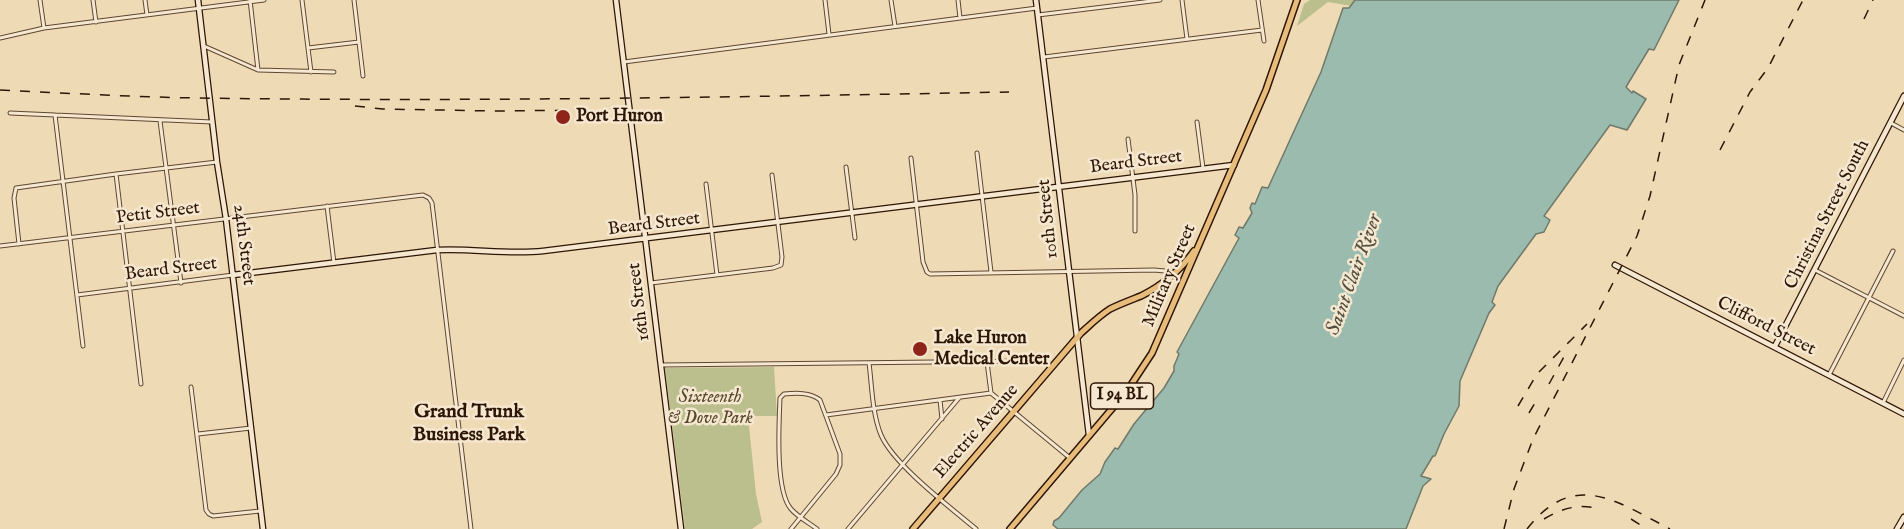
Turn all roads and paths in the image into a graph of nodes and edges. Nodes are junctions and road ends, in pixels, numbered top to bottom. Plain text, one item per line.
1 (40, 0) edge
2 (93, 0) edge
3 (145, 0) edge
4 (198, 0) edge
5 (264, 0) edge
6 (302, 0) edge
7 (354, 0) edge
8 (616, 0) edge
9 (825, 0) edge
10 (891, 0) edge
11 (958, 0) edge
12 (1036, 0) edge
13 (1160, 0) edge
14 (1182, 0) edge
15 (1258, 0) edge
16 (1297, 0) edge
17 (250, 1) edge
18 (199, 8) junction
19 (1037, 8) junction
20 (147, 15) junction
21 (1038, 15) junction
22 (960, 18) junction
23 (96, 22) junction
24 (895, 26) junction
25 (44, 28) junction
26 (1262, 30) junction
27 (829, 34) junction
28 (0, 38) edge
29 (1187, 39) junction
30 (1264, 40) dead end
31 (359, 42) junction
32 (203, 46) junction
33 (308, 48) junction
34 (1043, 58) junction
35 (624, 62) junction
36 (258, 70) junction
37 (311, 72) junction
38 (334, 72) dead end
39 (363, 76) dead end
40 (1904, 96) edge
41 (10, 113) dead end
42 (55, 115) junction
43 (160, 120) junction
44 (212, 122) junction
45 (1197, 122) dead end
46 (1891, 123) junction
47 (1904, 130) edge
48 (1128, 139) dead end
49 (977, 153) dead end
50 (911, 158) dead end
51 (217, 162) junction
52 (1234, 165) junction
53 (165, 167) junction
54 (846, 167) dead end
55 (1203, 168) junction
56 (116, 174) junction
57 (772, 175) dead end
58 (1132, 177) junction
59 (63, 180) junction
60 (706, 184) dead end
61 (1058, 186) junction
62 (982, 196) junction
63 (917, 205) junction
64 (327, 206) junction
65 (851, 213) junction
66 (226, 219) junction
67 (778, 222) junction
68 (174, 225) junction
69 (712, 231) junction
70 (1136, 231) dead end
71 (122, 232) junction
72 (70, 238) junction
73 (855, 238) dead end
74 (646, 240) junction
75 (1200, 242) junction
76 (19, 244) junction
77 (0, 246) edge
78 (437, 250) junction
79 (1893, 251) dead end
80 (334, 263) junction
81 (1615, 265) dead end
82 (1815, 270) junction
83 (1068, 271) junction
84 (992, 272) junction
85 (1174, 274) junction
86 (233, 275) junction
87 (717, 275) junction
88 (181, 283) junction
89 (651, 283) junction
90 (1182, 287) junction
91 (130, 288) junction
92 (77, 295) junction
93 (1869, 298) junction
94 (1904, 316) edge
95 (1077, 339) junction
96 (83, 346) dead end
97 (1775, 346) junction
98 (1904, 360) edge
99 (987, 362) junction
100 (869, 363) junction
101 (661, 365) junction
102 (1053, 368) junction
103 (1829, 375) junction
104 (141, 384) dead end
105 (191, 387) dead end
106 (991, 393) junction
107 (959, 398) junction
108 (940, 400) junction
109 (1883, 403) junction
110 (875, 409) junction
111 (1014, 412) junction
112 (1904, 414) edge
113 (826, 416) junction
114 (942, 419) junction
115 (250, 428) junction
116 (198, 434) junction
117 (1089, 435) junction
118 (1070, 458) junction
119 (904, 464) junction
120 (940, 498) junction
121 (260, 511) junction
122 (800, 516) junction
123 (1904, 517) edge
124 (263, 529) edge
125 (471, 529) edge
126 (681, 529) edge
127 (791, 529) edge
128 (817, 529) edge
129 (848, 529) edge
130 (913, 529) edge
131 (976, 529) edge
132 (1010, 529) edge
133 (1898, 529) edge

1 - 25 street
2 - 23 street
3 - 20 street
4 - 18 street, 24th Street
5 - 17 street
6 - 33 street
7 - 31 street
8 - 35 street, 16th Street
9 - 27 street
10 - 24 street
11 - 22 street
12 - 19 street, 10th Street
13 - 21 street
14 - 29 street
15 - 26 street
16 - 52 main road, Military Street / I 94 BL
17 - 18 street
17 - 36 street
18 - 20 street
18 - 32 street, 24th Street
19 - 21 street, 10th Street
19 - 22 street
20 - 23 street
21 - 34 street, 10th Street
22 - 24 street
23 - 25 street
24 - 27 street
25 - 28 street
26 - 29 street
26 - 30 street
27 - 35 street
29 - 34 street
31 - 33 street
31 - 39 street
32 - 36 street
32 - 44 street, 24th Street
33 - 37 street
34 - 61 street, 10th Street
35 - 74 street, 16th Street
36 - 37 street
37 - 38 street
40 - 46 street, Christina Street South
41 - 42 street
42 - 43 street
42 - 59 street
43 - 44 street
43 - 53 street
44 - 51 street, 24th Street
45 - 55 street
46 - 47 street
46 - 82 street, Christina Street South
48 - 58 street
49 - 62 street
50 - 63 street
51 - 53 street
51 - 66 street, 24th Street
52 - 55 street, Beard Street
52 - 75 main road, Military Street / I 94 BL
53 - 56 street
53 - 68 street
54 - 65 street
55 - 58 street, Beard Street
56 - 59 street
56 - 71 street
57 - 67 street
58 - 61 street, Beard Street
58 - 70 street
59 - 72 street
59 - 76 street
60 - 69 street
61 - 62 street, Beard Street
61 - 83 street, 10th Street
62 - 63 street, Beard Street
62 - 84 street
63 - 65 street, Beard Street
63 - 84 street
64 - 66 street, Petit Street
64 - 78 street, Petit Street
64 - 80 street
65 - 67 street, Beard Street
65 - 73 street
66 - 68 street, Petit Street
66 - 86 street, 24th Street
67 - 69 street, Beard Street
67 - 87 street
68 - 71 street, Petit Street
68 - 88 street
69 - 74 street, Beard Street
69 - 87 street
71 - 72 street, Petit Street
71 - 91 street
72 - 76 street, Petit Street
72 - 92 street
74 - 78 street, Beard Street
74 - 89 street, 16th Street
75 - 85 main road, Electric Avenue / I 94 BL
75 - 90 main road, Military Street / I 94 BL
76 - 77 street, Petit Street
78 - 80 street, Beard Street
78 - 125 street
79 - 93 street
80 - 86 street, Beard Street
81 - 97 street, Clifford Street
82 - 93 street
82 - 97 street, Christina Street South
83 - 84 street
83 - 85 street
83 - 95 street, 10th Street
85 - 90 main road
85 - 95 main road, Electric Avenue / I 94 BL
86 - 88 street, Beard Street
86 - 115 street, 24th Street
87 - 89 street
88 - 91 street, Beard Street
89 - 101 street, 16th Street
90 - 117 main road, Military Street / I 94 BL
91 - 92 street, Beard Street
91 - 104 street
92 - 96 street
93 - 94 street
93 - 103 street
95 - 102 main road, Electric Avenue / I 94 BL
95 - 117 street, 10th Street
97 - 103 street, Clifford Street
98 - 109 street
99 - 100 street
99 - 102 street
99 - 106 street
100 - 101 street
100 - 110 street
101 - 126 street, 16th Street
102 - 111 main road, Electric Avenue / I 94 BL
103 - 109 street, Clifford Street
105 - 116 street
106 - 107 street
106 - 111 street
107 - 108 street
107 - 114 street
108 - 110 street
108 - 114 street
109 - 112 street, Clifford Street
110 - 113 street
110 - 119 street
111 - 118 street
111 - 120 main road, Electric Avenue / I 94 BL
113 - 122 street
113 - 122 street
114 - 119 street
115 - 116 street
115 - 121 street, 24th Street
116 - 121 street
117 - 118 main road, Military Street / I 94 BL
118 - 132 main road, Military Street / I 94 BL
119 - 120 street
119 - 129 street
120 - 130 main road, Electric Avenue / I 94 BL
120 - 131 street
121 - 124 street, 24th Street
122 - 127 street
122 - 128 street
123 - 133 street

